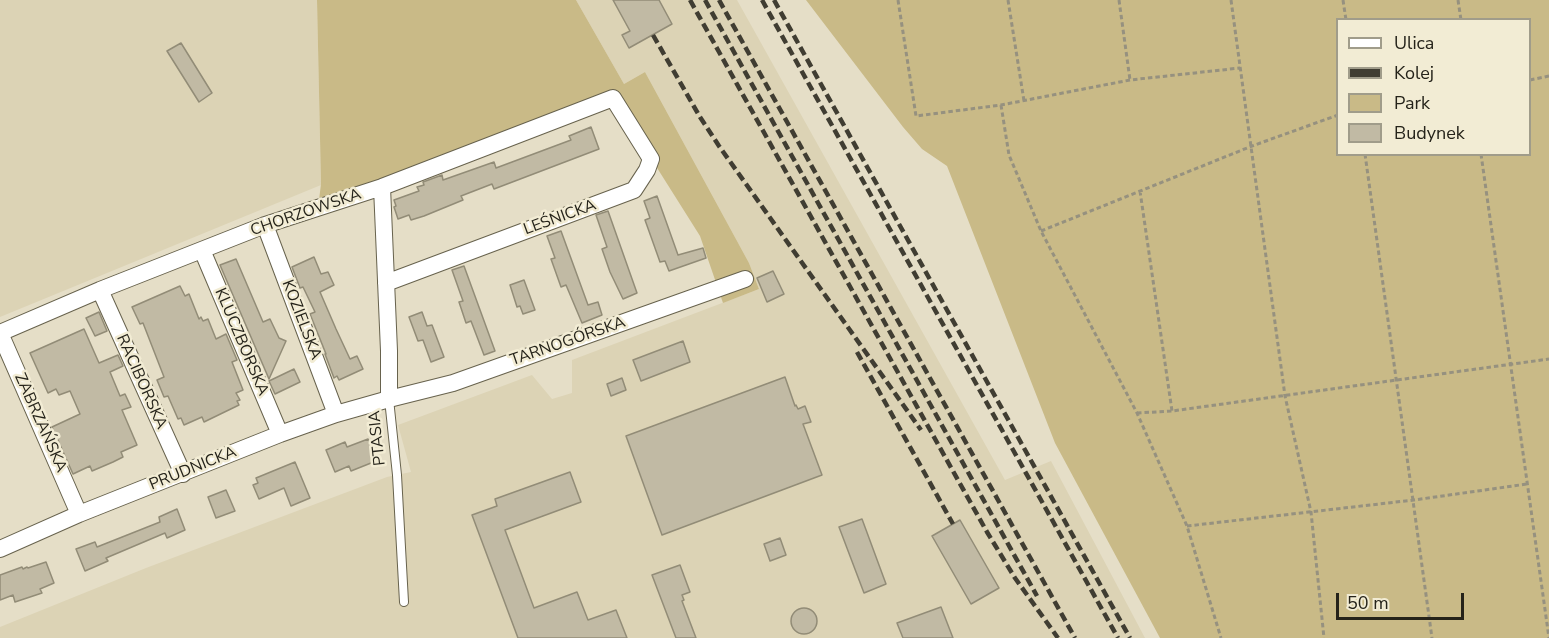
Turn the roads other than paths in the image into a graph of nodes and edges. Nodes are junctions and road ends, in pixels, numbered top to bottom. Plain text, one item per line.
1 (613, 98) joint
2 (382, 187) junction
3 (265, 225) junction
4 (202, 250) junction
5 (746, 279) dead end
6 (386, 283) junction
7 (100, 290) junction
8 (0, 333) edge
9 (389, 399) junction
10 (336, 414) junction
11 (280, 434) junction
12 (183, 474) junction
13 (79, 514) junction
14 (0, 549) edge
15 (404, 602) dead end

1 - 2 street, CHORZOWSKA
1 - 6 street, LEŚNICKA
2 - 3 street, CHORZOWSKA
2 - 6 street
3 - 4 street, CHORZOWSKA
3 - 10 street, KOZIELSKA
4 - 7 street, CHORZOWSKA
4 - 11 street, KLUCZBORSKA
5 - 9 street, TARNOGÓRSKA
6 - 9 street
7 - 8 street, CHORZOWSKA
7 - 12 street, RACIBORSKA
8 - 13 street, ZABRZAŃSKA
9 - 10 street, PRUDNICKA
9 - 15 lane, PTASIA
10 - 11 street, PRUDNICKA
11 - 12 street, PRUDNICKA
12 - 13 street, PRUDNICKA
13 - 14 street, PRUDNICKA

